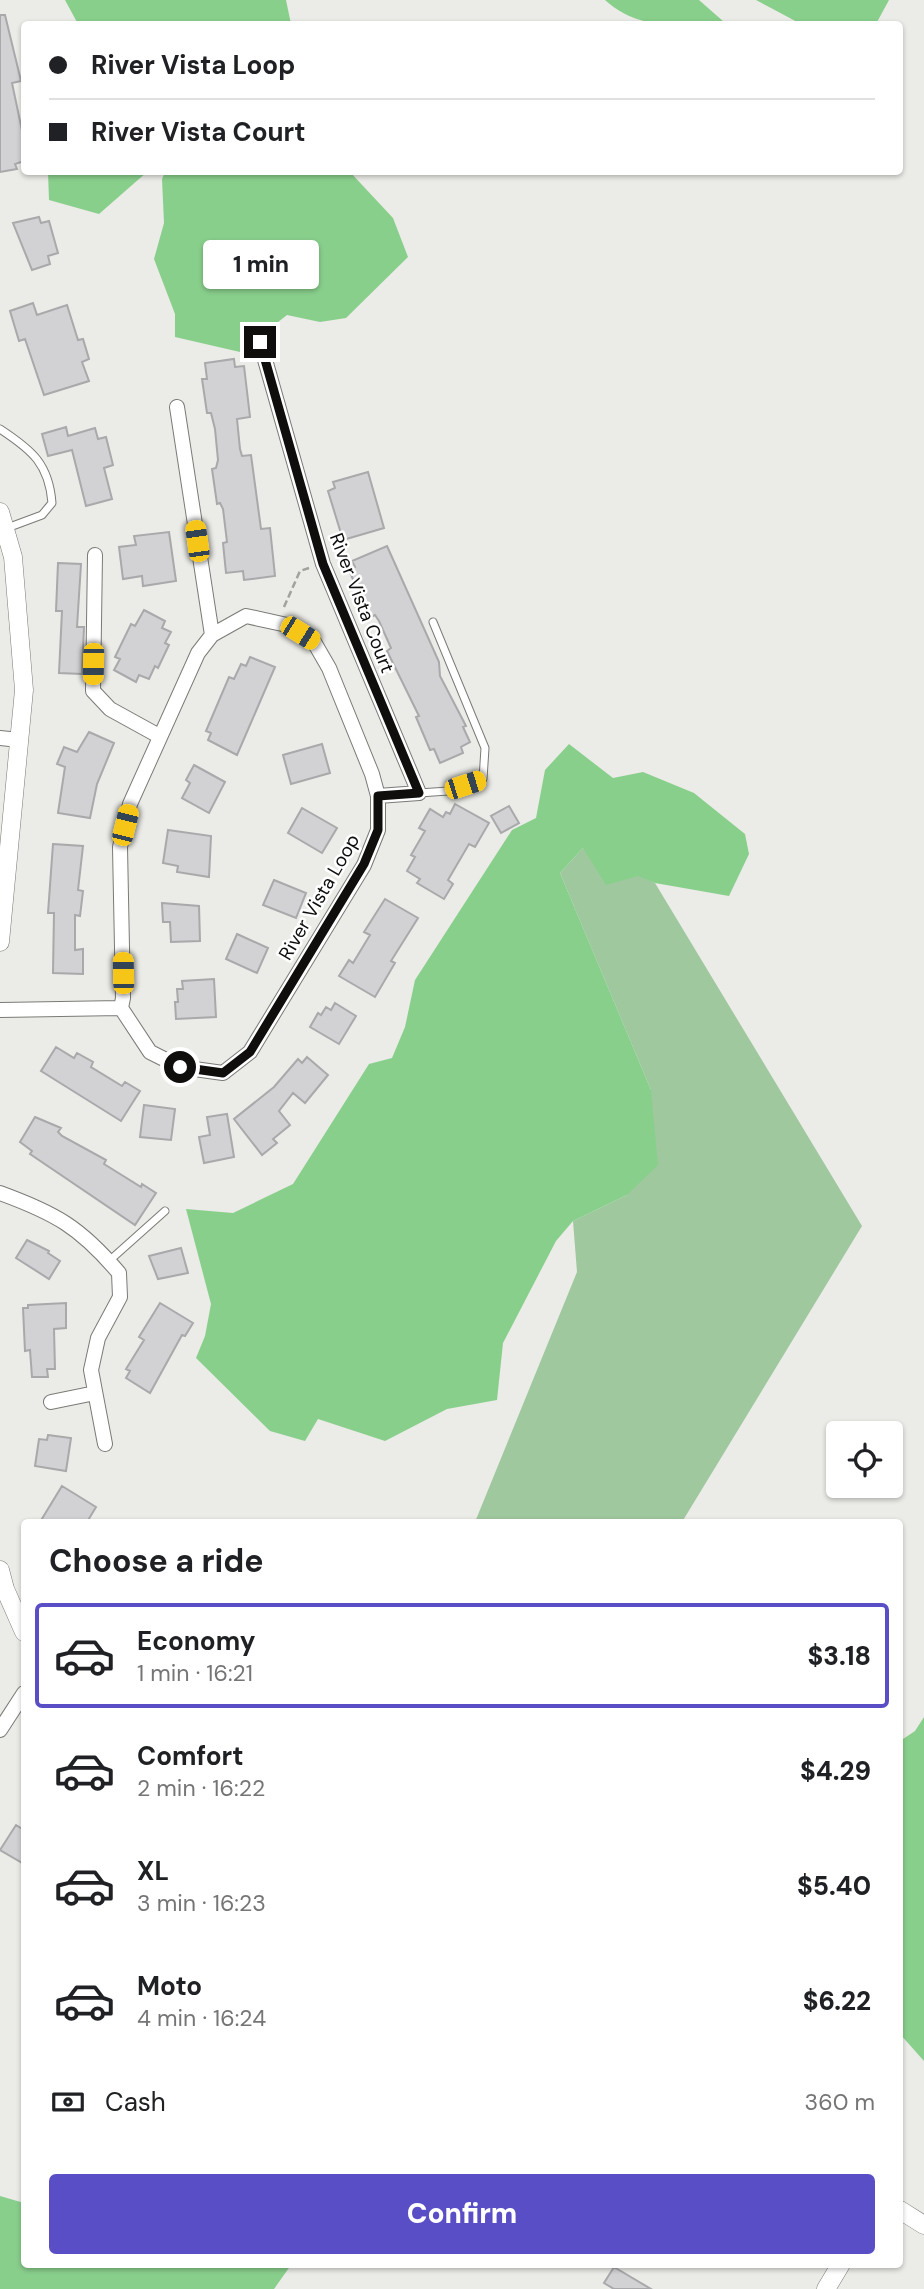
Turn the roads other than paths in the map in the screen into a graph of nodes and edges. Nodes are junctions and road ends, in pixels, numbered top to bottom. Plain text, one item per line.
1 (260, 342) dead end
2 (177, 407) dead end
3 (0, 429) edge
4 (2, 521) edge
5 (95, 555) dead end
6 (433, 622) dead end
7 (212, 635) junction
8 (159, 736) junction
9 (0, 738) edge
10 (19, 740) junction
11 (419, 793) junction
12 (378, 796) junction
13 (0, 942) edge
14 (121, 1009) junction
15 (0, 1010) edge
16 (0, 1193) edge
17 (165, 1211) dead end
18 (109, 1261) junction
19 (95, 1394) junction
20 (51, 1402) dead end
21 (105, 1444) dead end
22 (0, 1570) edge
23 (21, 1625) edge
24 (21, 1698) edge
25 (0, 1730) edge
26 (903, 2212) edge
27 (924, 2225) edge
28 (839, 2268) edge
29 (826, 2289) edge

1 - 11 street, River Vista Court
2 - 7 street
3 - 4 lane
4 - 10 street
5 - 8 street
6 - 11 lane
7 - 8 street, River Vista Loop
7 - 12 street, River Vista Loop
8 - 14 street, River Vista Loop
9 - 10 street
10 - 13 street
11 - 12 street
12 - 14 street, River Vista Loop
14 - 15 street
16 - 18 street
17 - 18 lane
18 - 19 street
19 - 20 street
19 - 21 street
22 - 23 street
24 - 25 street
26 - 27 street
28 - 29 street

